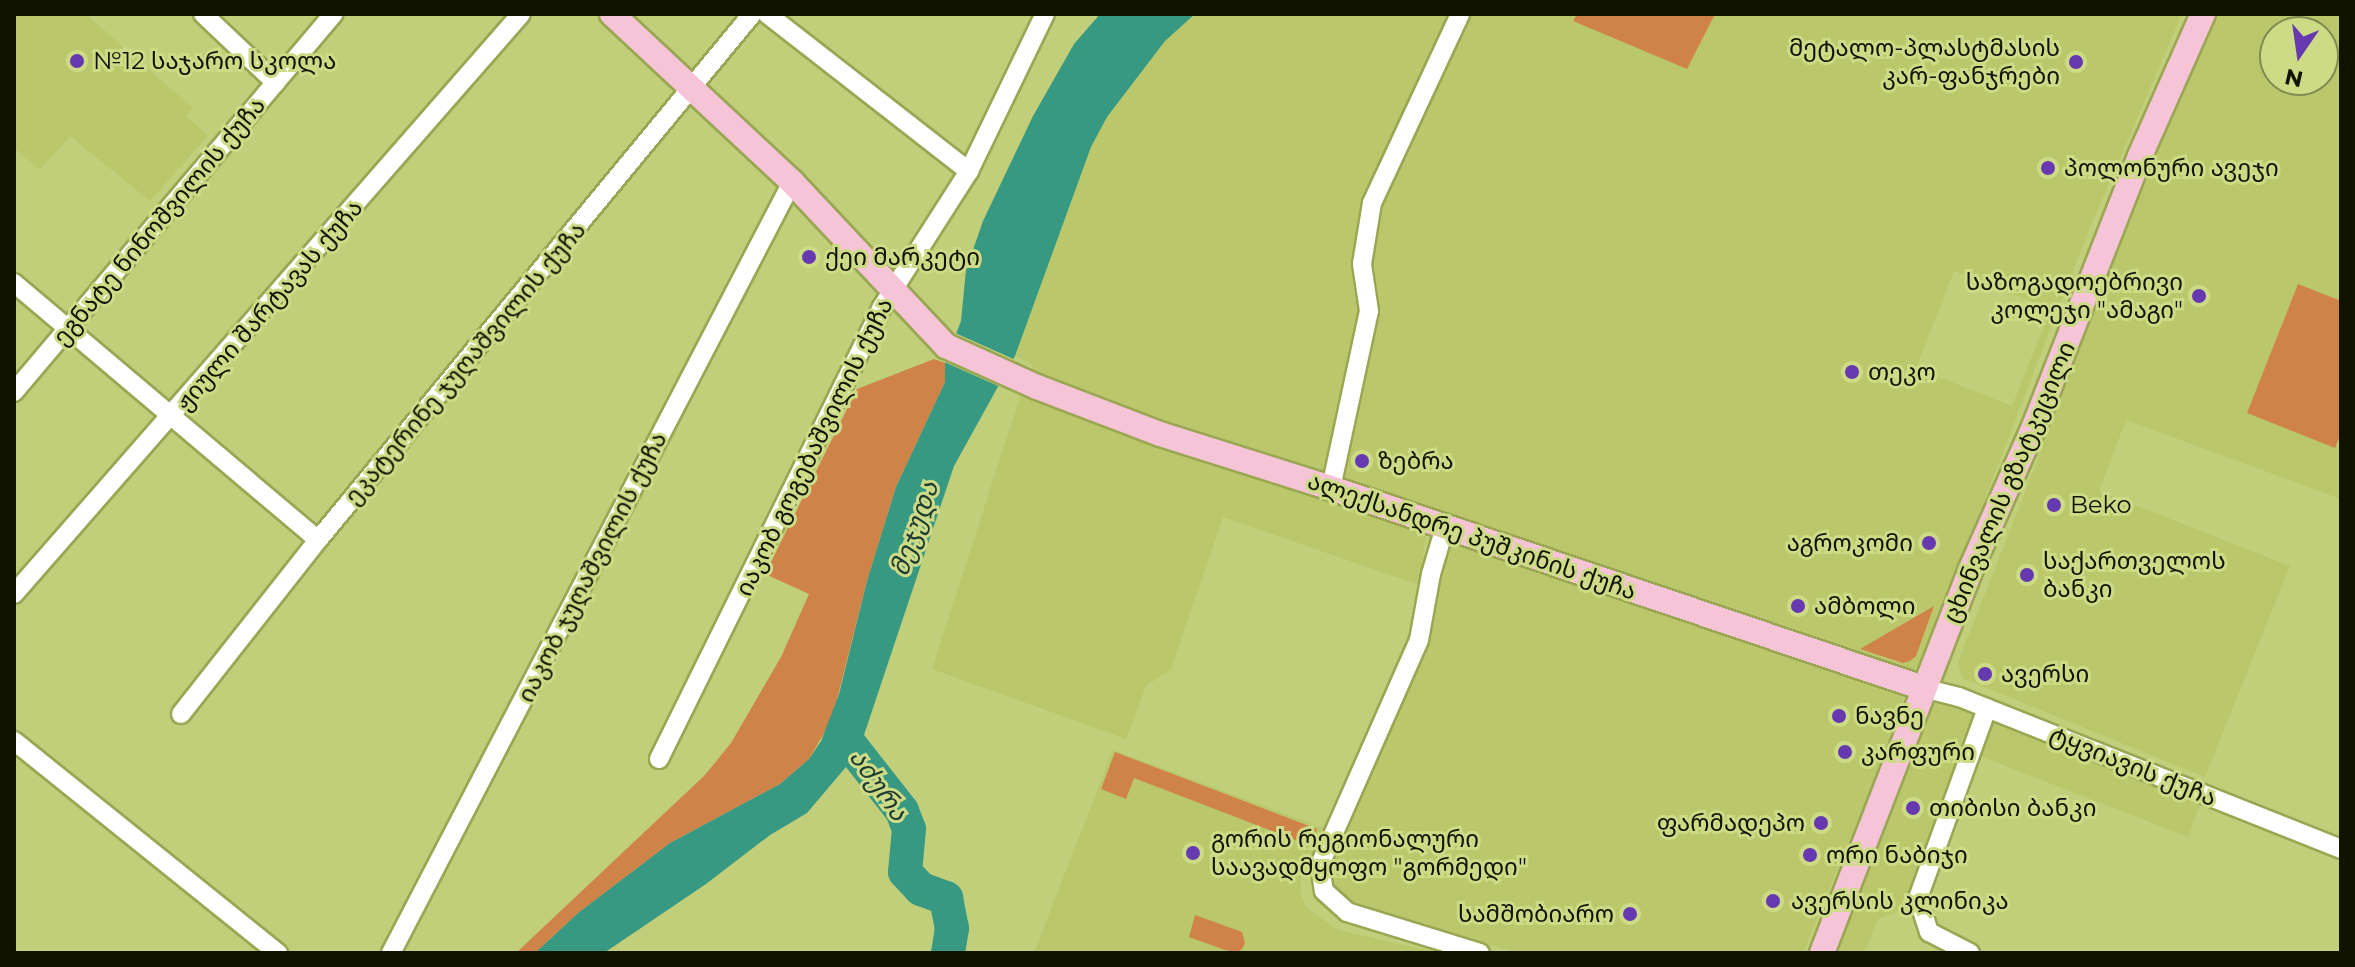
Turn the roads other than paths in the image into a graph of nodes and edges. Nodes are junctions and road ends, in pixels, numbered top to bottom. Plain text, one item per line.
1 (203, 14) edge
2 (334, 14) edge
3 (521, 14) edge
4 (612, 14) edge
5 (752, 14) edge
6 (767, 14) edge
7 (1045, 14) edge
8 (1460, 14) edge
9 (2203, 14) edge
10 (276, 83) junction
11 (691, 89) junction
12 (969, 171) junction
13 (792, 182) junction
14 (14, 283) edge
15 (891, 290) junction
16 (68, 328) junction
17 (14, 392) edge
18 (172, 416) junction
19 (1331, 488) junction
20 (1445, 527) junction
21 (318, 540) junction
22 (14, 594) edge
23 (1923, 688) junction
24 (1987, 708) junction
25 (181, 714) dead end
26 (14, 741) edge
27 (659, 759) dead end
28 (2341, 849) edge
29 (274, 952) edge
30 (391, 953) edge
31 (1480, 953) edge
32 (1822, 953) edge
33 (1970, 953) edge

1 - 10 street
2 - 10 street, ეგნატე ნინოშვილის ქუჩა
3 - 18 street, ჟიული შარტავას ქუჩა
4 - 11 main road
5 - 11 street, ეკატერინე ჯუღაშვილის ქუჩა
6 - 12 street
7 - 12 street, იაკობ გოგებაშვილის ქუჩა
8 - 19 street
9 - 23 main road, ცხინვალის გზატკეცილი
10 - 16 street, ეგნატე ნინოშვილის ქუჩა
11 - 13 main road
11 - 21 street, ეკატერინე ჯუღაშვილის ქუჩა
12 - 15 street, იაკობ გოგებაშვილის ქუჩა
13 - 15 main road
13 - 30 street, იაკობ ჯუღაშვილის ქუჩა
14 - 16 street
15 - 19 main road, ალექსანდრე პუშკინის ქუჩა
15 - 27 street, იაკობ გოგებაშვილის ქუჩა
16 - 17 street, ეგნატე ნინოშვილის ქუჩა
16 - 18 street
18 - 21 street
18 - 22 street, ჟიული შარტავას ქუჩა
19 - 20 main road, ალექსანდრე პუშკინის ქუჩა
20 - 23 main road, ალექსანდრე პუშკინის ქუჩა
20 - 31 street
21 - 25 street, ეკატერინე ჯუღაშვილის ქუჩა
23 - 24 street, ტყვიავის ქუჩა
23 - 32 main road, ცხინვალის გზატკეცილი
24 - 28 street, ტყვიავის ქუჩა
24 - 33 street
26 - 29 street

